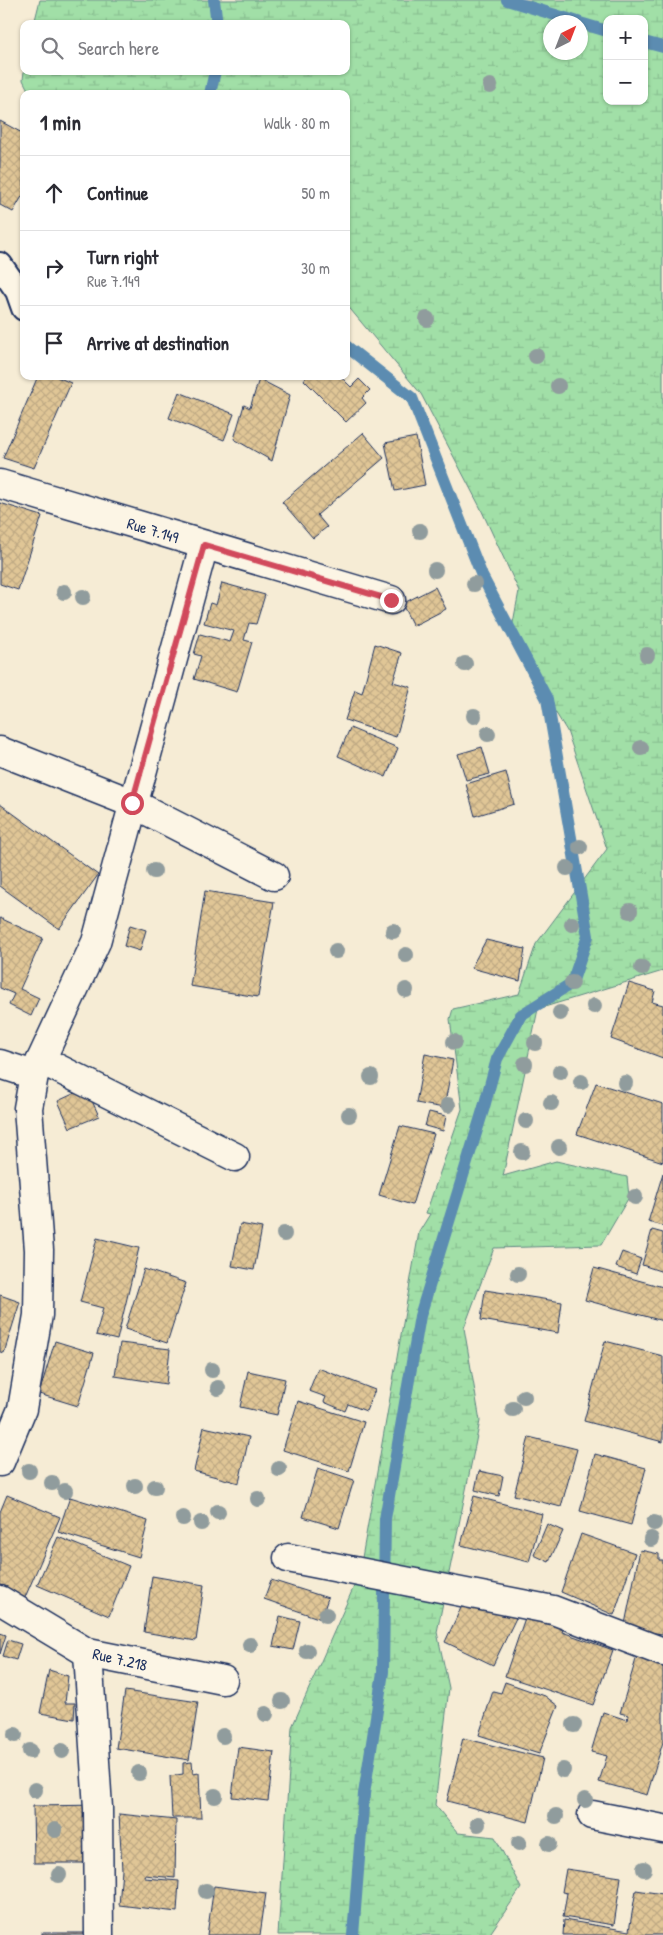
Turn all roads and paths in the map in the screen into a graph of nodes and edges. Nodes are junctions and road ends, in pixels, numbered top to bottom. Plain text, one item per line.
1 (0, 265) edge
2 (20, 297) edge
3 (0, 484) edge
4 (204, 545) junction
5 (391, 600) dead end
6 (0, 751) edge
7 (132, 803) junction
8 (274, 876) dead end
9 (0, 1064) edge
10 (38, 1068) junction
11 (235, 1157) dead end
12 (0, 1462) edge
13 (288, 1558) dead end
14 (0, 1600) edge
15 (663, 1652) edge
16 (88, 1653) junction
17 (223, 1680) dead end
18 (592, 1815) dead end
19 (663, 1828) edge
20 (99, 1935) edge

1 - 2 lane
3 - 4 street, Rue 7.149
4 - 5 street, Rue 7.149
4 - 7 street
6 - 7 street
7 - 8 street
7 - 10 street
9 - 10 street
10 - 11 street
10 - 12 street
13 - 15 street
14 - 16 street, Rue 7.218
16 - 17 street, Rue 7.218
16 - 20 street
18 - 19 street

